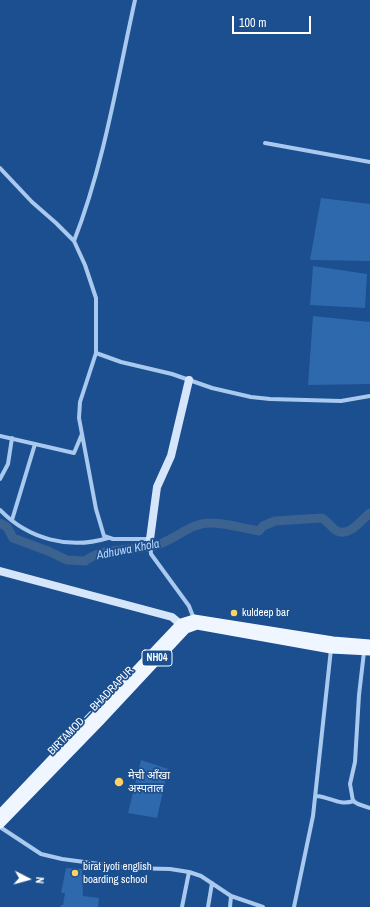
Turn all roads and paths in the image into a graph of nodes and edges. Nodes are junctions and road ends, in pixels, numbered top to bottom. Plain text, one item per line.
1 (134, 0) edge
2 (265, 143) dead end
3 (370, 162) edge
4 (0, 168) edge
5 (74, 241) junction
6 (96, 353) junction
7 (189, 380) junction
8 (370, 396) edge
9 (82, 433) junction
10 (0, 436) edge
11 (12, 438) junction
12 (35, 444) junction
13 (0, 479) edge
14 (0, 510) edge
15 (12, 520) junction
16 (108, 538) junction
17 (150, 540) junction
18 (0, 571) edge
19 (195, 622) junction
20 (183, 626) junction
21 (370, 644) edge
22 (336, 647) junction
23 (367, 651) edge
24 (66, 750) junction
25 (316, 796) junction
26 (354, 801) junction
27 (370, 808) edge
28 (0, 814) edge
29 (0, 824) edge
30 (0, 827) edge
31 (189, 872) junction
32 (212, 883) junction
33 (232, 896) junction
34 (182, 907) edge
35 (208, 907) edge
36 (230, 907) edge
37 (261, 907) edge
38 (294, 907) edge

1 - 5 street
2 - 3 street
4 - 5 street
5 - 6 street
6 - 7 street
6 - 9 street
7 - 8 street
7 - 17 street
9 - 12 street
9 - 16 street
10 - 11 street
11 - 12 street
11 - 13 street
12 - 15 street
14 - 15 street
15 - 16 street
16 - 17 street
17 - 19 street
18 - 20 street
19 - 20 main road, BIRTAMOD — BHADRAPUR / NH04
19 - 22 main road
20 - 24 main road, BIRTAMOD — BHADRAPUR / NH04
21 - 22 main road
22 - 23 main road
22 - 25 street
23 - 26 street
24 - 28 main road, BIRTAMOD — BHADRAPUR / NH04
24 - 29 main road, BIRTAMOD — BHADRAPUR / NH04
25 - 26 street
25 - 38 street
26 - 27 street
30 - 31 street
31 - 32 street
31 - 34 street
32 - 33 street
32 - 35 street
33 - 36 street
33 - 37 street

